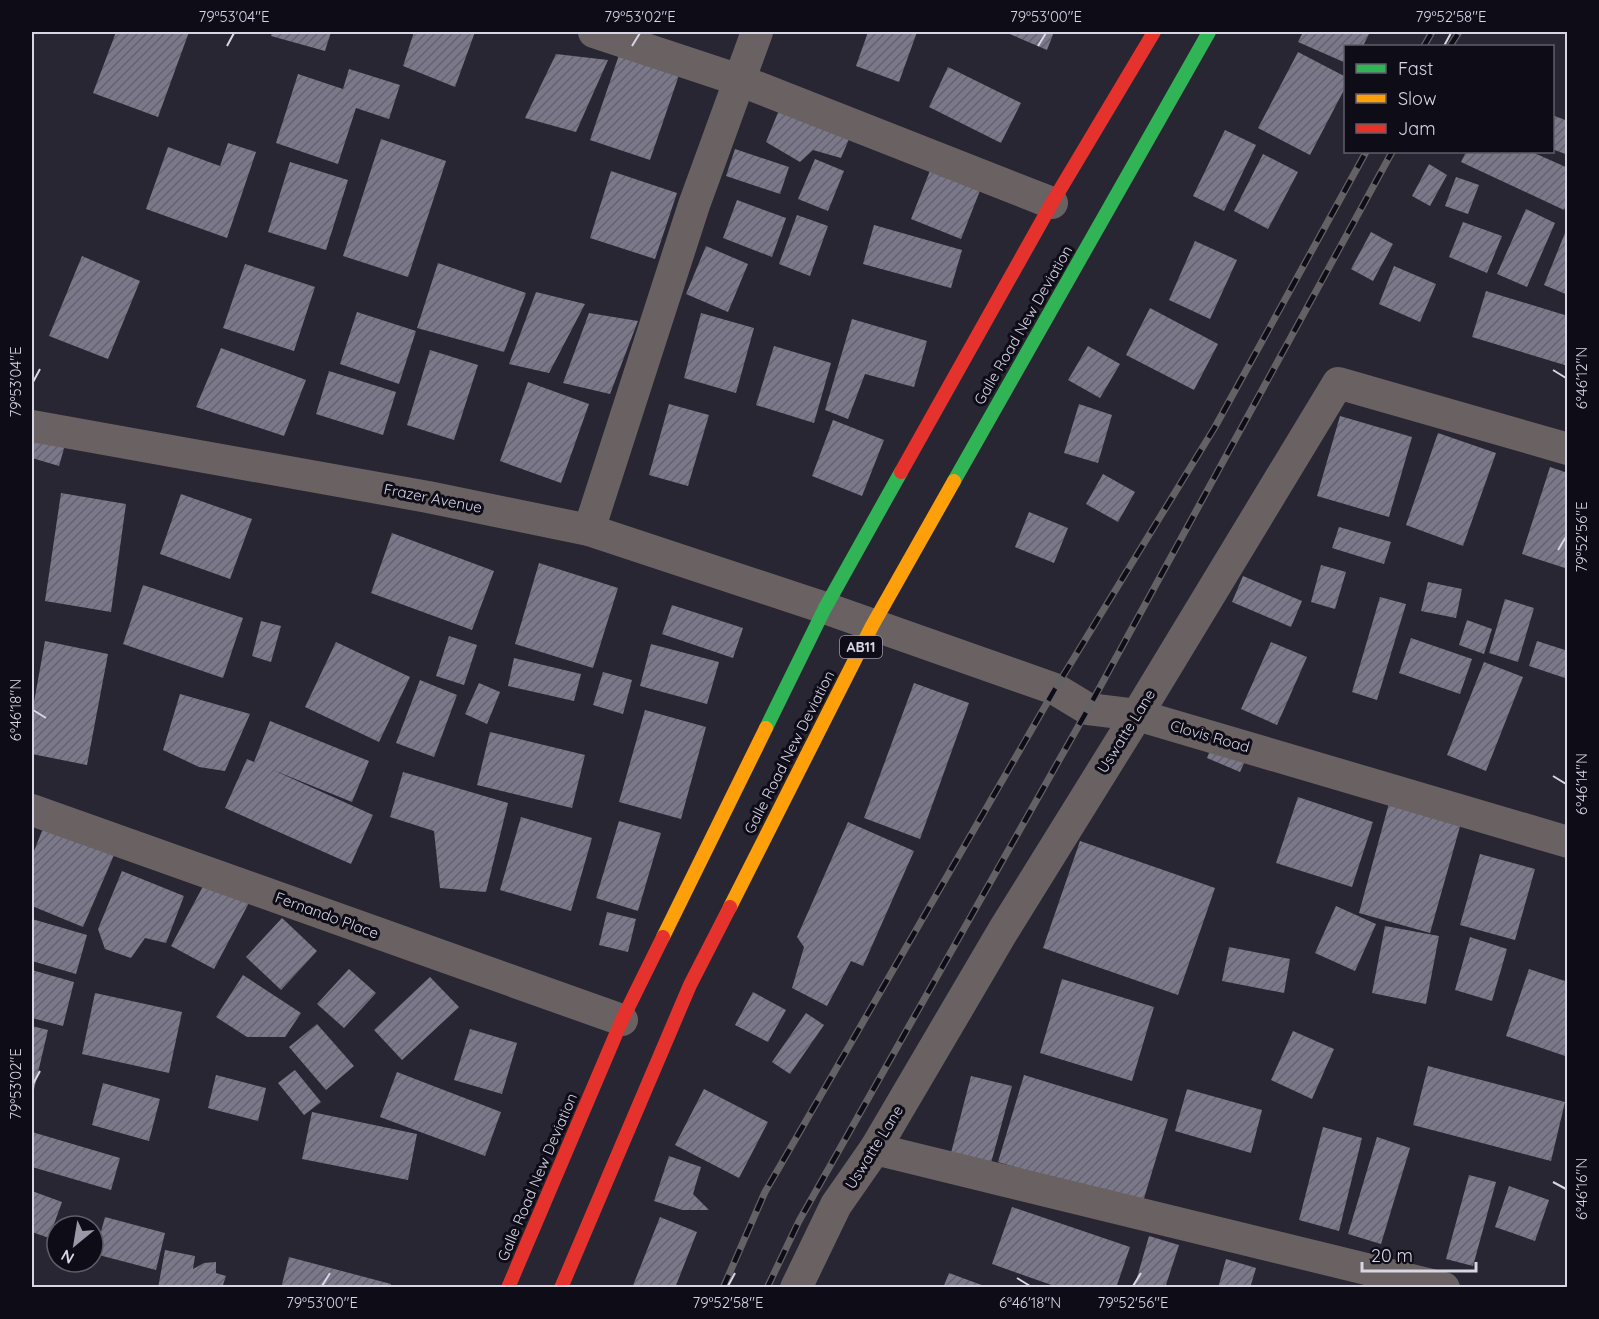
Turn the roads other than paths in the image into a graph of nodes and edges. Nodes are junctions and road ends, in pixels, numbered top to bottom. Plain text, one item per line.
1 (594, 32) edge
2 (757, 32) edge
3 (1154, 32) edge
4 (1209, 32) edge
5 (739, 80) junction
6 (1052, 203) junction
7 (32, 426) edge
8 (1568, 449) edge
9 (589, 530) junction
10 (825, 608) junction
11 (872, 626) junction
12 (1137, 715) junction
13 (32, 810) edge
14 (1568, 842) edge
15 (622, 1020) junction
16 (875, 1149) junction
17 (508, 1287) edge
18 (561, 1287) edge
19 (796, 1287) edge
20 (1444, 1287) edge

1 - 5 street
2 - 5 street
3 - 6 main road, Galle Road New Deviation
4 - 11 main road, Galle Road New Deviation / AB11
5 - 6 street
5 - 9 street
6 - 10 main road, Galle Road New Deviation
7 - 9 street, Frazer Avenue
8 - 12 street, Uswatte Lane
9 - 10 street, Frazer Avenue
10 - 11 street, Clovis Road
10 - 15 main road, Galle Road New Deviation
11 - 12 street, Clovis Road
11 - 18 main road, Galle Road New Deviation / AB11
12 - 14 street, Clovis Road
12 - 16 street, Uswatte Lane
13 - 15 street, Fernando Place
15 - 17 main road, Galle Road New Deviation
16 - 19 street, Uswatte Lane
16 - 20 street

